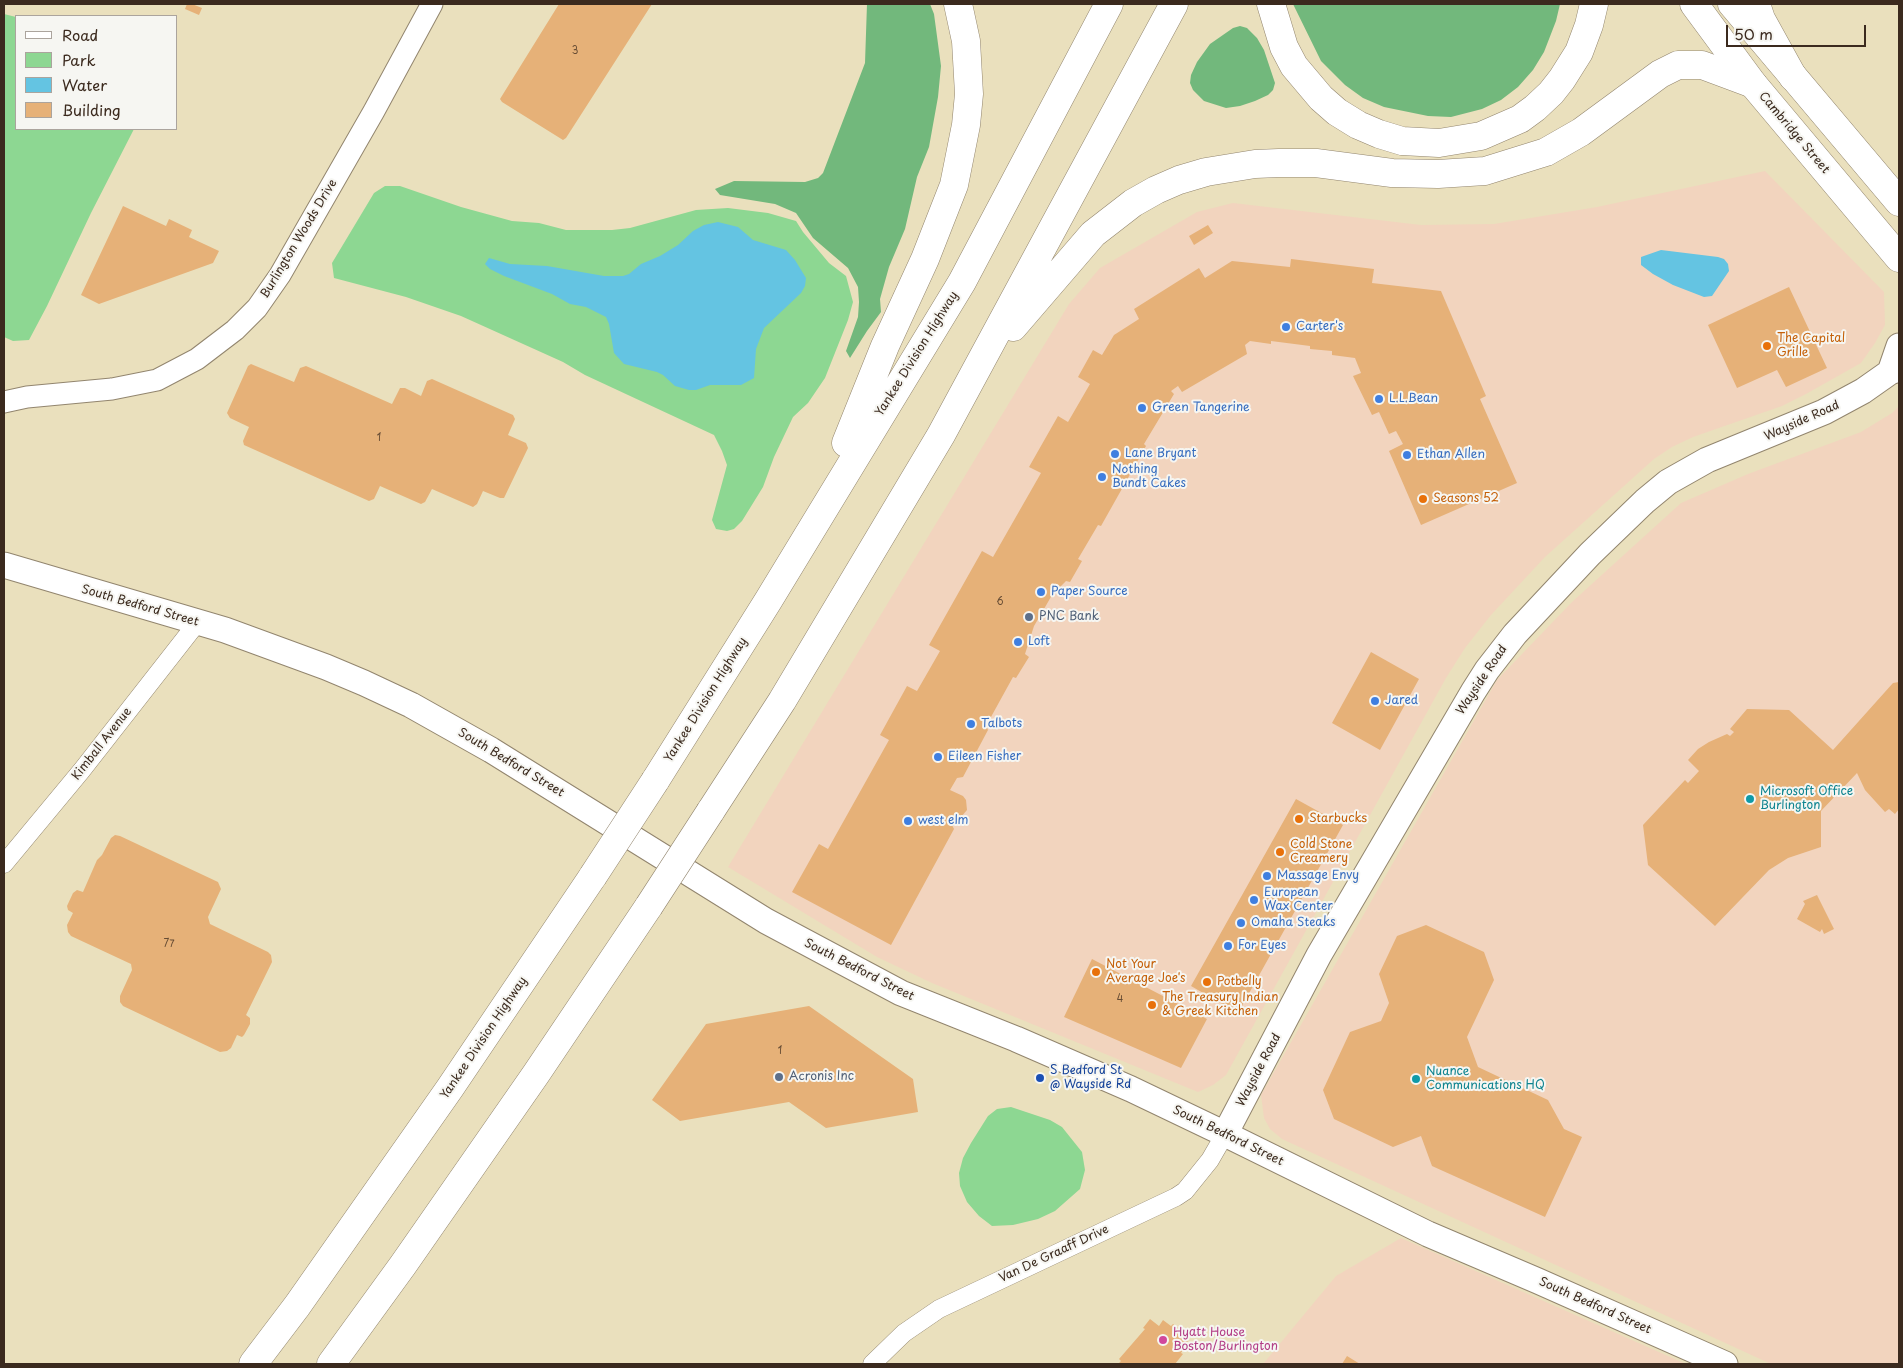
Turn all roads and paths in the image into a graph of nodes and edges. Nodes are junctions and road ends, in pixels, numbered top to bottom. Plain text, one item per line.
1 (432, 4) edge
2 (958, 4) edge
3 (1108, 4) edge
4 (1174, 4) edge
5 (1271, 4) edge
6 (1594, 4) edge
7 (1694, 4) edge
8 (1732, 4) edge
9 (1756, 4) edge
10 (1793, 77) junction
11 (1753, 84) junction
12 (1899, 202) edge
13 (1899, 258) edge
14 (1899, 346) edge
15 (1895, 370) edge
16 (975, 372) junction
17 (4, 402) edge
18 (797, 551) junction
19 (4, 565) edge
20 (197, 623) junction
21 (4, 864) edge
22 (1225, 1134) junction
23 (253, 1364) edge
24 (330, 1364) edge
25 (872, 1364) edge
26 (1725, 1364) edge

1 - 17 street, Burlington Woods Drive
2 - 18 highway
3 - 18 highway, Yankee Division Highway
4 - 16 highway
5 - 6 highway
7 - 11 highway, Cambridge Street
8 - 10 highway
9 - 10 highway
10 - 12 highway
11 - 13 highway, Cambridge Street
11 - 16 highway
14 - 15 main road, Wayside Road
15 - 22 main road, Wayside Road
16 - 24 highway, bridge
18 - 23 highway, Yankee Division Highway, bridge
19 - 20 main road, South Bedford Street
20 - 21 street, Kimball Avenue
20 - 22 main road, South Bedford Street
22 - 25 street, Van De Graaff Drive
22 - 26 main road, South Bedford Street

